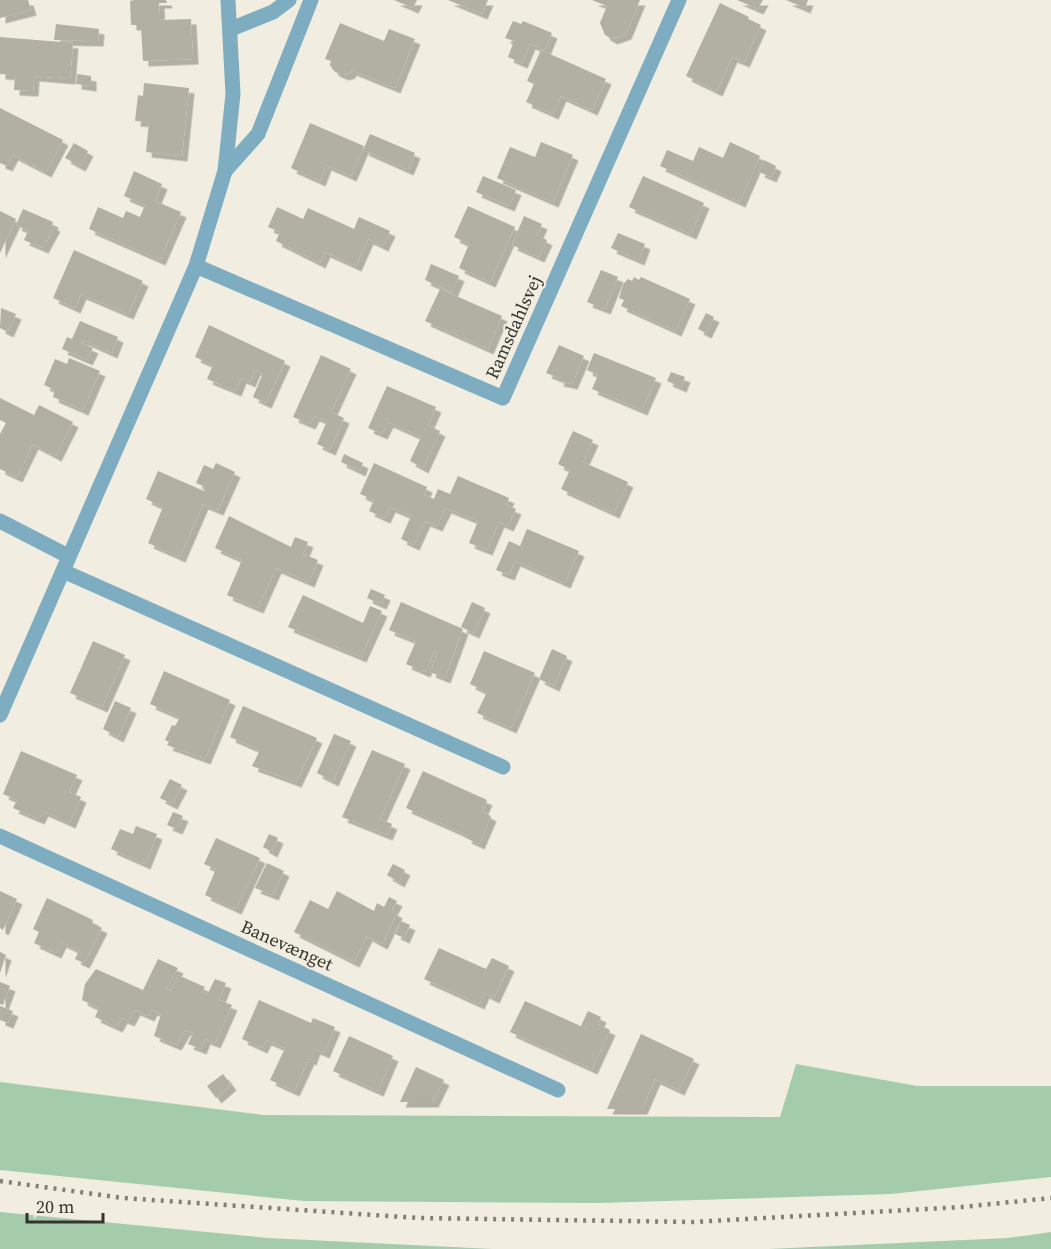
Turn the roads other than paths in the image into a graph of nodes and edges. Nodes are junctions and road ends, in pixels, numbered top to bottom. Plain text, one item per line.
1 (228, 0) edge
2 (289, 0) edge
3 (311, 0) edge
4 (679, 0) edge
5 (231, 30) junction
6 (225, 171) junction
7 (196, 266) junction
8 (0, 521) edge
9 (66, 564) junction
10 (0, 715) edge
11 (503, 767) dead end
12 (0, 836) edge
13 (558, 1090) dead end

1 - 5 street
2 - 5 street
3 - 6 street
4 - 7 street, Ramsdahlsvej
5 - 6 street
6 - 7 street
7 - 9 street
8 - 9 street
9 - 10 street
9 - 11 street
12 - 13 street, Banevænget

